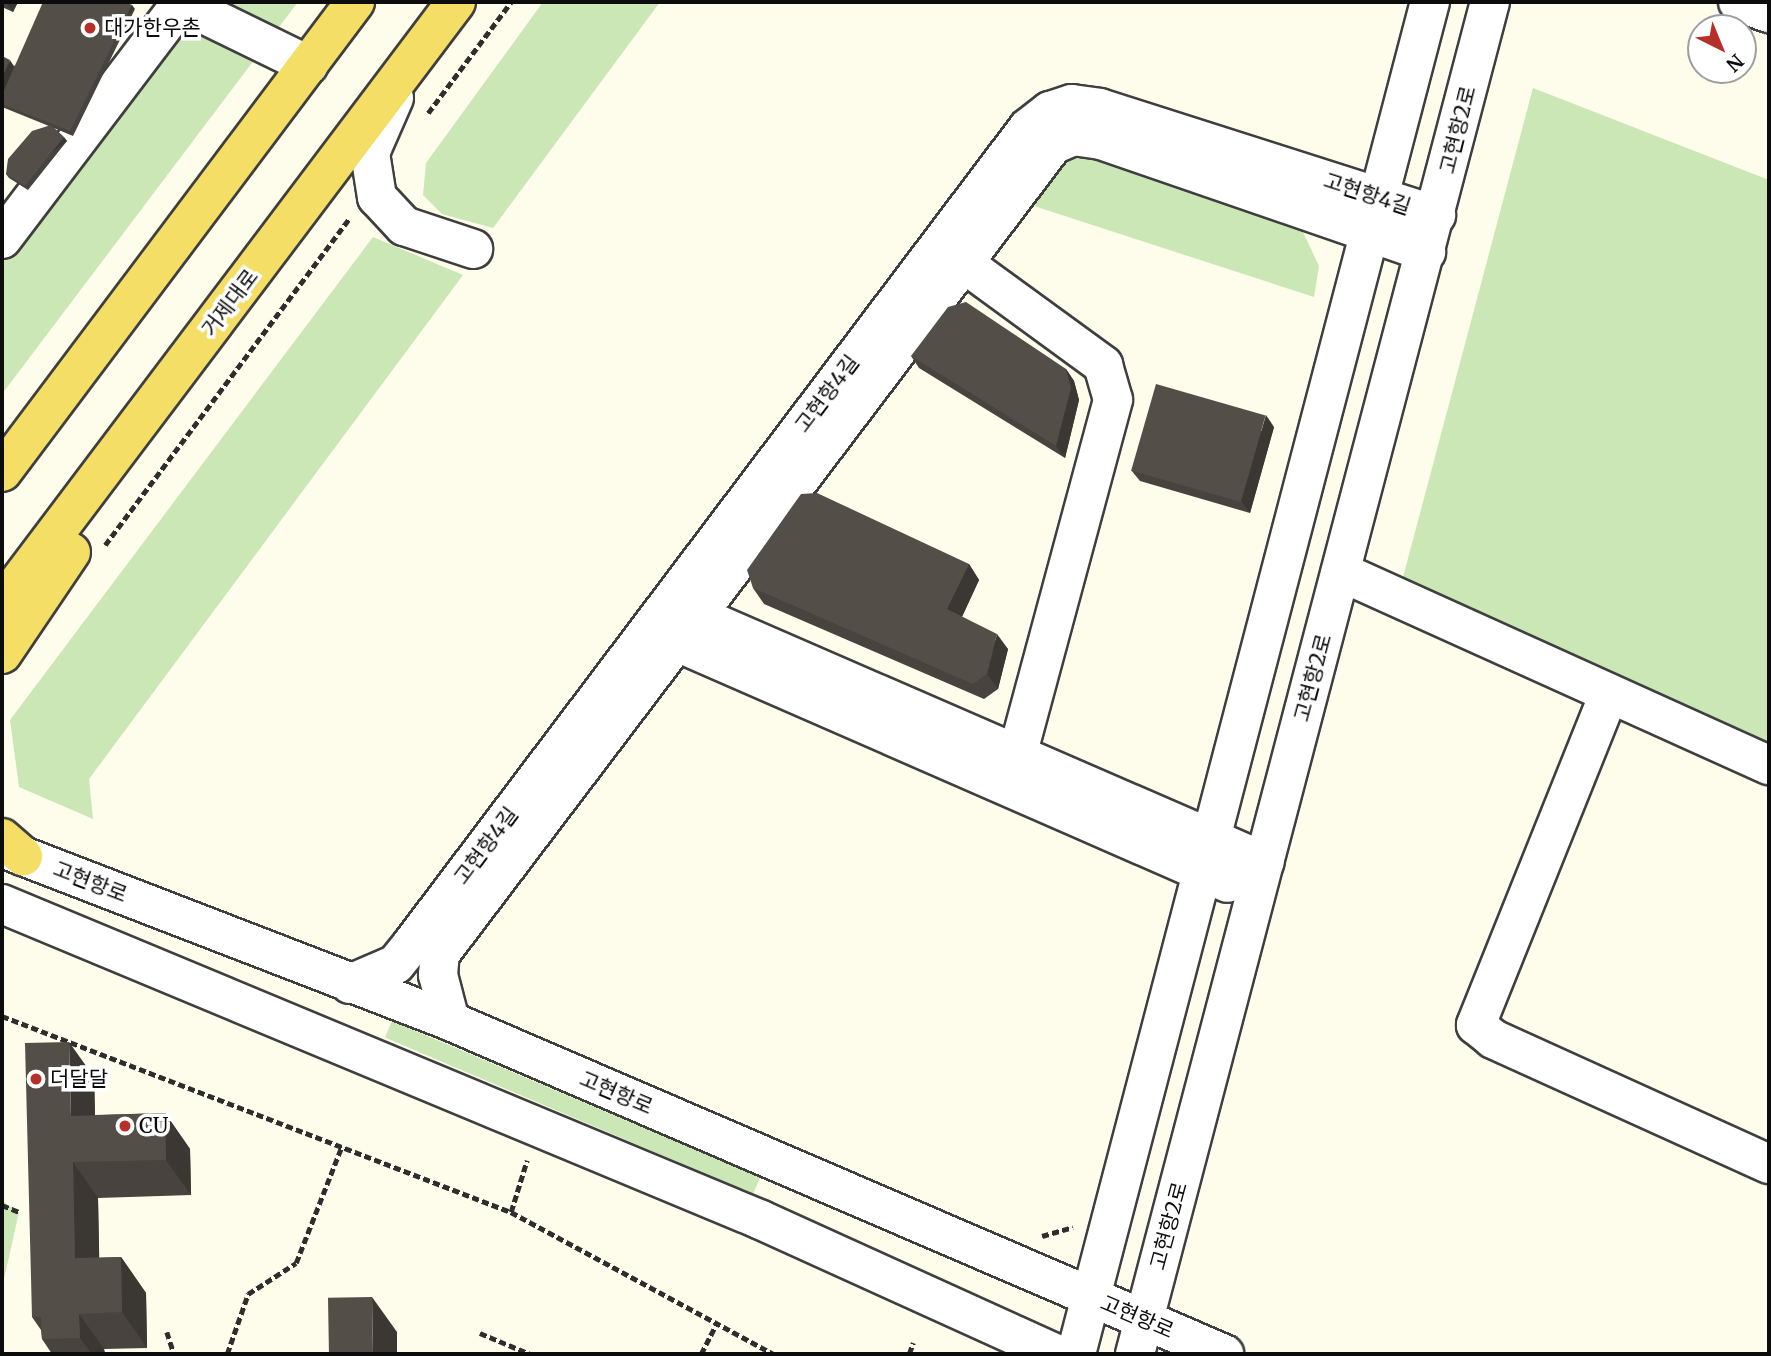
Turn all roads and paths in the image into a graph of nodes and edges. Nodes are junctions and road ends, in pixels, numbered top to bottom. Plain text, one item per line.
1 (181, 2) edge
2 (355, 2) edge
3 (456, 2) edge
4 (511, 2) edge
5 (1430, 2) edge
6 (1490, 2) edge
7 (1738, 2) edge
8 (1769, 13) edge
9 (414, 58) junction
10 (308, 65) junction
11 (422, 121) dead end
12 (1374, 215) junction
13 (1436, 215) junction
14 (9, 217) edge
15 (346, 221) dead end
16 (473, 249) dead end
17 (1426, 252) junction
18 (962, 262) junction
19 (2, 472) edge
20 (89, 491) junction
21 (100, 551) dead end
22 (1341, 572) junction
23 (2, 604) edge
24 (673, 623) junction
25 (2, 654) edge
26 (1609, 694) junction
27 (1017, 756) junction
28 (1769, 765) edge
29 (9, 847) edge
30 (1209, 857) junction
31 (1261, 879) junction
32 (2, 904) edge
33 (350, 984) junction
34 (2, 1016) edge
35 (450, 1021) junction
36 (341, 1148) junction
37 (527, 1159) dead end
38 (1769, 1164) edge
39 (2, 1205) edge
40 (19, 1212) dead end
41 (511, 1212) junction
42 (761, 1220) junction
43 (1083, 1220) dead end
44 (1032, 1237) dead end
45 (1091, 1297) junction
46 (717, 1322) junction
47 (167, 1332) dead end
48 (480, 1333) dead end
49 (1140, 1337) edge
50 (913, 1343) dead end
51 (174, 1354) edge
52 (227, 1354) edge
53 (530, 1354) edge
54 (701, 1354) edge
55 (774, 1354) edge
56 (909, 1354) edge
57 (1009, 1354) edge
58 (1058, 1354) edge
59 (1076, 1354) edge
60 (1223, 1354) edge

1 - 10 street
1 - 14 street
2 - 10 main road
3 - 9 main road, 거제대로
4 - 11 path
5 - 12 street
6 - 13 street, 고현항2로
7 - 8 street
9 - 16 street
9 - 20 main road, 거제대로
10 - 19 main road
12 - 13 street, 고현항4길
12 - 17 street, 고현항4길
12 - 18 street, 고현항4길
12 - 24 street, 고현항4길
12 - 30 street
13 - 17 street, 고현항2로
15 - 21 path
17 - 22 street, 고현항2로
18 - 24 street, 고현항4길
18 - 27 street
20 - 23 main road, 거제대로
20 - 25 main road
22 - 26 street
22 - 31 street, 고현항2로
24 - 27 street
24 - 30 street
24 - 33 street, 고현항4길
24 - 35 street, 고현항4길
26 - 28 street
26 - 38 street
27 - 30 street
29 - 33 street, 고현항로
30 - 31 street
30 - 45 street
31 - 49 street, 고현항2로
32 - 42 street
33 - 35 street, 고현항로
34 - 36 path
35 - 45 street, 고현항로
36 - 41 path
36 - 52 path
37 - 41 path
39 - 40 path
41 - 46 path
42 - 57 street
42 - 58 street
43 - 44 path
45 - 49 street, 고현항로
45 - 59 street
46 - 54 path
46 - 55 path
47 - 51 path
48 - 53 path
49 - 60 street, 고현항로
50 - 56 path

